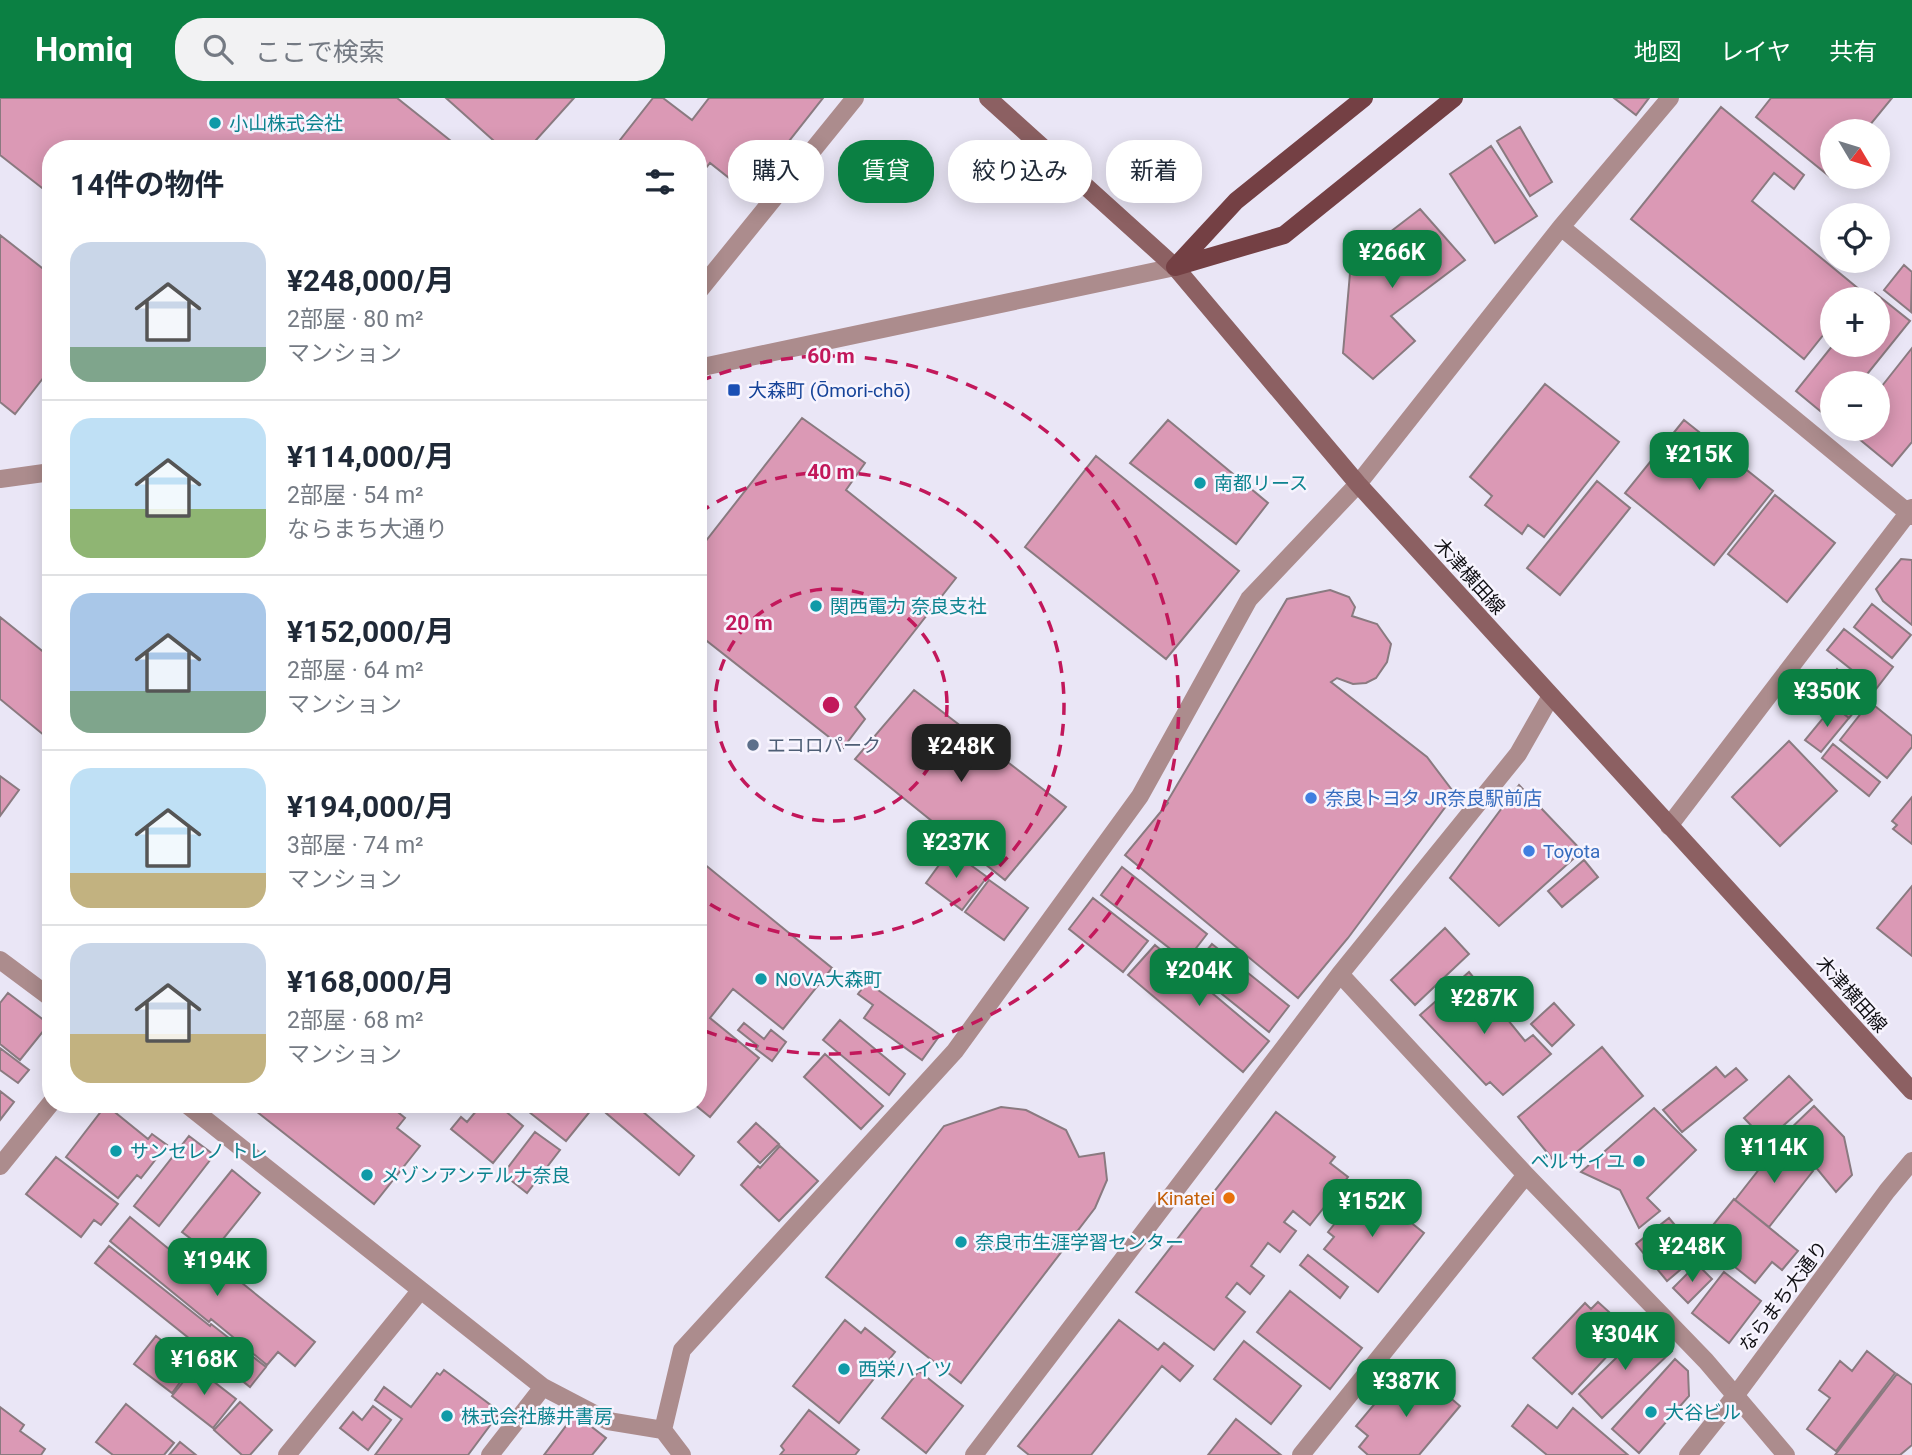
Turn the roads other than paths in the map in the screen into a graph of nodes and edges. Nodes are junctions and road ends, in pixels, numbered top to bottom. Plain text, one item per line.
1 (855, 98) edge
2 (988, 98) edge
3 (1364, 98) edge
4 (1454, 98) edge
5 (1670, 98) edge
6 (1561, 227) junction
7 (1174, 267) junction
8 (707, 281) edge
9 (707, 366) edge
10 (42, 473) edge
11 (0, 479) edge
12 (1358, 484) junction
13 (1911, 513) edge
14 (1551, 696) junction
15 (1670, 826) junction
16 (0, 960) edge
17 (1340, 974) junction
18 (42, 991) edge
19 (1912, 1091) edge
20 (43, 1113) edge
21 (197, 1113) edge
22 (1912, 1161) edge
23 (0, 1166) edge
24 (1526, 1174) junction
25 (420, 1292) junction
26 (543, 1387) junction
27 (1735, 1396) junction
28 (663, 1430) junction
29 (287, 1455) edge
30 (490, 1455) edge
31 (682, 1455) edge
32 (974, 1455) edge
33 (1301, 1455) edge
34 (1688, 1455) edge
35 (1786, 1455) edge

1 - 8 street
2 - 7 main road, 木津横田線
3 - 7 main road
4 - 7 main road
5 - 6 street
6 - 12 street
6 - 13 street
7 - 9 street
7 - 12 main road, 木津横田線
10 - 11 street
12 - 14 main road, 木津横田線
12 - 28 street
13 - 15 street
14 - 15 main road, 木津横田線
14 - 17 street
15 - 19 main road, 木津横田線
16 - 18 street
17 - 24 street
17 - 32 street
20 - 23 street
21 - 25 street
22 - 27 street, ならまち大通り
24 - 27 street
24 - 33 street
25 - 26 street
25 - 29 street
26 - 28 street
26 - 30 street
27 - 34 street, ならまち大通り
27 - 35 street
28 - 31 street

